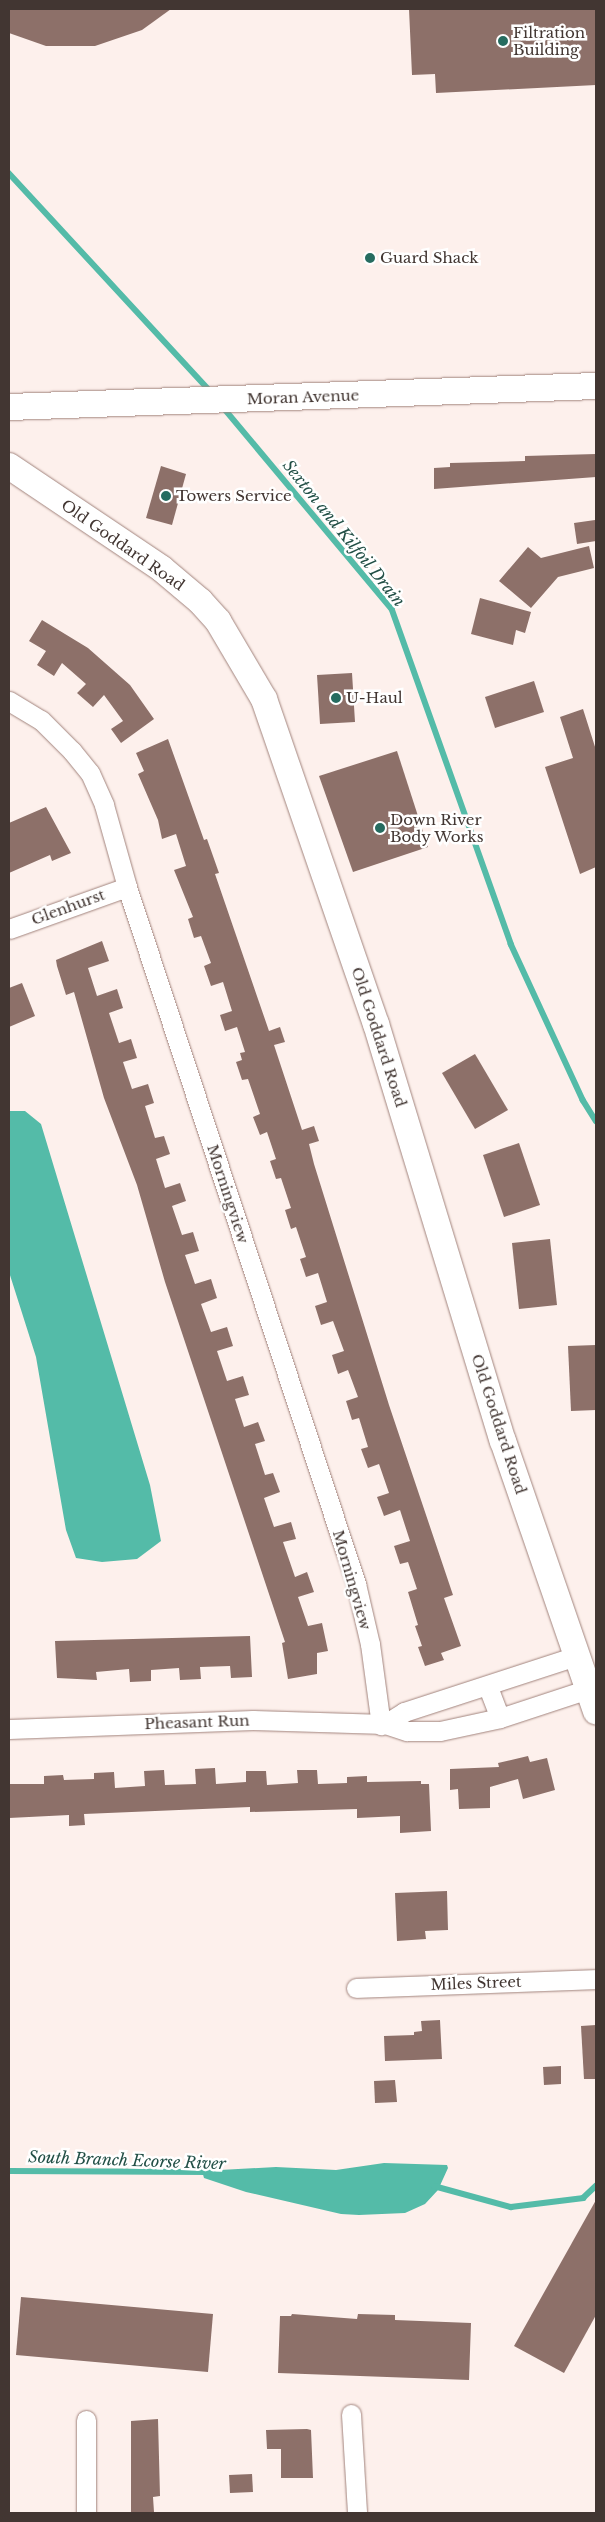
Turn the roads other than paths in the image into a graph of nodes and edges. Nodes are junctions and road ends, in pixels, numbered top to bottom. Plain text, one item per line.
1 (596, 386) edge
2 (9, 407) edge
3 (9, 466) edge
4 (9, 701) edge
5 (127, 886) junction
6 (9, 929) edge
7 (576, 1656) junction
8 (488, 1687) junction
9 (592, 1700) edge
10 (500, 1718) junction
11 (383, 1725) junction
12 (9, 1730) edge
13 (596, 1979) edge
14 (356, 1988) dead end
15 (352, 2414) dead end
16 (86, 2420) dead end
17 (86, 2513) edge
18 (357, 2513) edge

1 - 2 street, Moran Avenue
3 - 7 street, Old Goddard Road
4 - 5 street, Morningview
5 - 6 street, Glenhurst
5 - 11 street, Morningview
7 - 8 street
7 - 9 street, Old Goddard Road
8 - 10 street
8 - 11 street
9 - 10 street, Pheasant Run
10 - 11 street, Pheasant Run
11 - 12 street, Pheasant Run
13 - 14 street, Miles Street
15 - 18 street
16 - 17 street

